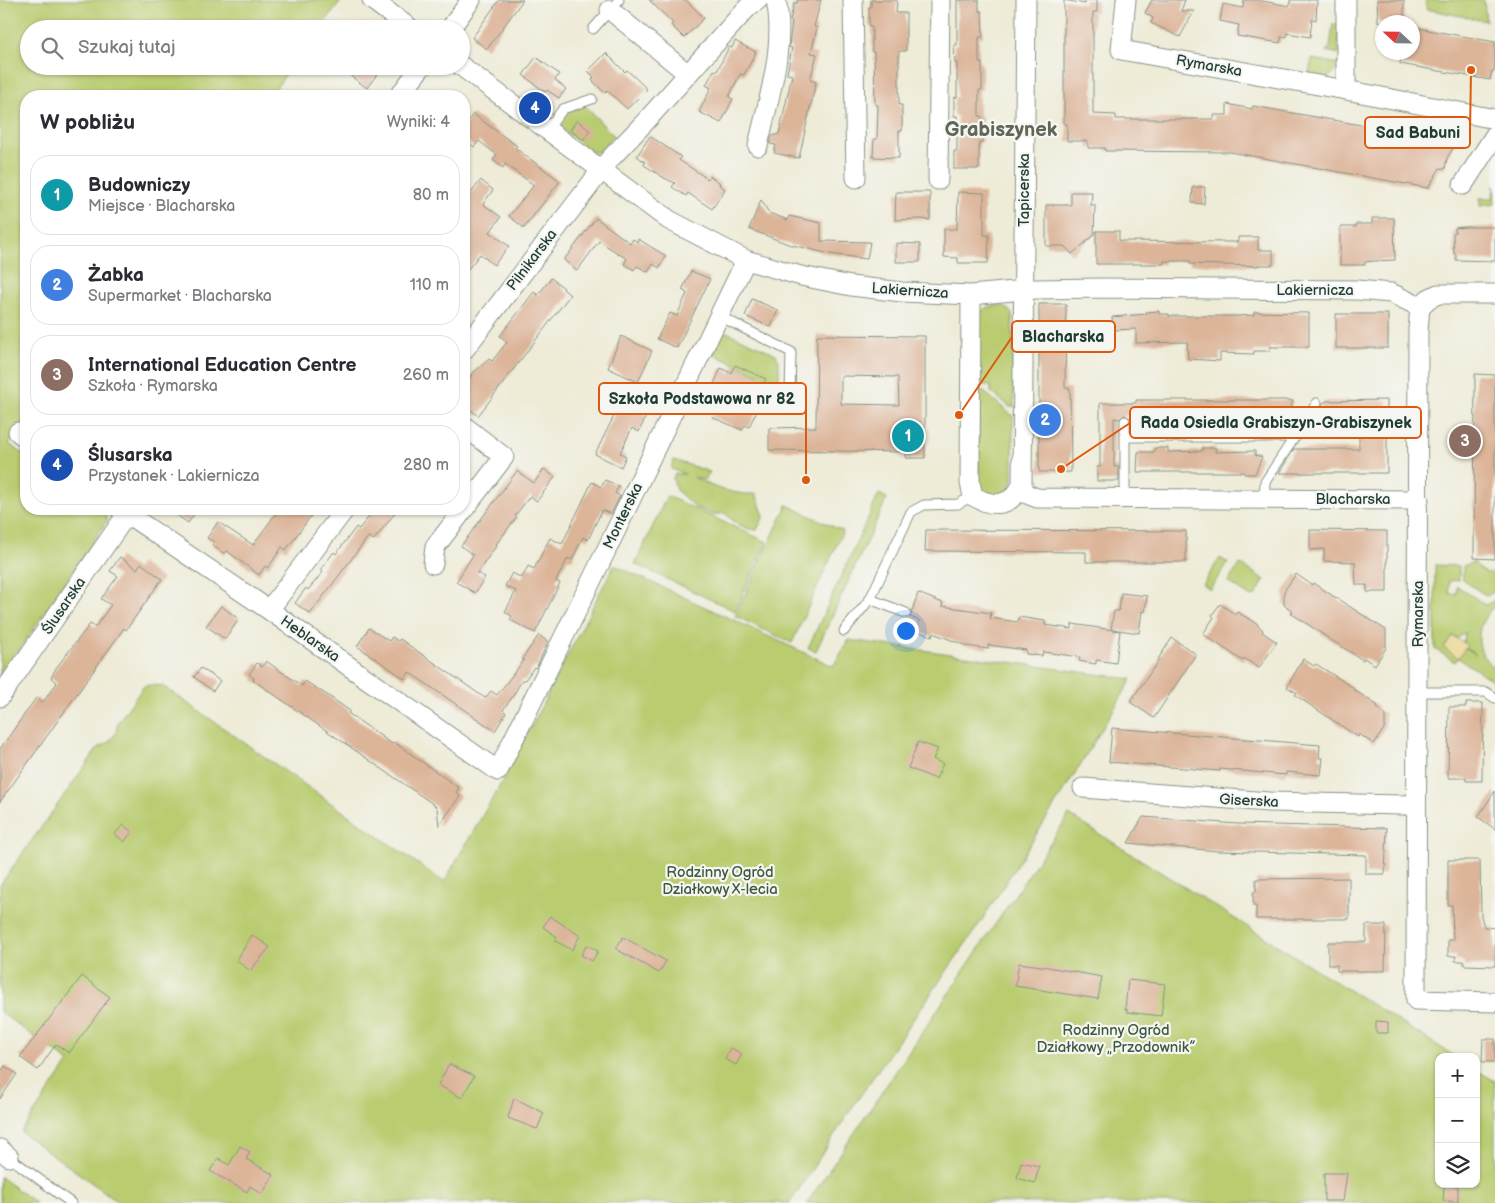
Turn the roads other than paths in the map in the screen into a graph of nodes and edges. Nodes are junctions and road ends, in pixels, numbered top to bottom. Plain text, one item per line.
1 (372, 0) edge
2 (471, 0) edge
3 (776, 0) edge
4 (853, 0) edge
5 (940, 0) edge
6 (1026, 0) edge
7 (1126, 0) edge
8 (1346, 0) edge
9 (750, 2) edge
10 (614, 5) edge
11 (399, 20) edge
12 (457, 20) edge
13 (593, 30) dead end
14 (470, 73) edge
15 (688, 74) junction
16 (415, 75) edge
17 (404, 90) edge
18 (1346, 90) junction
19 (592, 99) dead end
20 (1495, 119) edge
21 (546, 130) junction
22 (1495, 135) edge
23 (758, 146) dead end
24 (600, 170) junction
25 (856, 178) dead end
26 (938, 180) dead end
27 (1463, 185) dead end
28 (746, 260) junction
29 (1023, 290) junction
30 (1495, 294) edge
31 (971, 295) junction
32 (1417, 305) junction
33 (719, 316) junction
34 (470, 342) edge
35 (790, 394) dead end
36 (1317, 403) dead end
37 (1125, 421) dead end
38 (470, 430) edge
39 (1125, 437) junction
40 (1296, 437) junction
41 (1019, 492) junction
42 (973, 496) junction
43 (1125, 497) junction
44 (1264, 499) junction
45 (1419, 500) junction
46 (470, 501) edge
47 (122, 515) edge
48 (128, 515) edge
49 (340, 515) edge
50 (459, 515) edge
51 (433, 564) dead end
52 (870, 599) junction
53 (269, 610) junction
54 (906, 613) dead end
55 (844, 631) dead end
56 (1417, 692) junction
57 (0, 697) edge
58 (1495, 698) edge
59 (498, 771) joint
60 (1083, 788) dead end
61 (1416, 804) junction
62 (1495, 1002) edge
63 (5, 1153) edge
64 (71, 1203) edge

1 - 11 street
2 - 12 street
3 - 23 street
4 - 25 street
5 - 26 street
6 - 29 street, Tapicerska
7 - 18 street, Rymarska
8 - 18 street
9 - 15 street, Pilnikarska
10 - 13 lane
10 - 15 street
14 - 21 street, Lakiernicza
15 - 24 street, Pilnikarska
16 - 17 street
18 - 20 street, Rymarska
19 - 21 lane
21 - 24 street, Lakiernicza
22 - 27 street
24 - 28 street, Lakiernicza
24 - 34 street, Pilnikarska
28 - 31 street, Lakiernicza
28 - 33 street, Monterska
29 - 31 street, Lakiernicza
29 - 32 street, Lakiernicza
29 - 41 street
30 - 32 street
31 - 42 street
32 - 45 street, Rymarska
33 - 35 lane
33 - 59 street, Monterska
36 - 40 lane
37 - 39 lane
38 - 46 street
39 - 40 lane
39 - 43 lane
40 - 44 lane
41 - 42 street
41 - 43 street, Blacharska
42 - 52 lane
43 - 44 street, Blacharska
44 - 45 street, Blacharska
45 - 56 street, Rymarska
47 - 57 street, Ślusarska
48 - 53 street, Heblarska
49 - 53 street
50 - 51 street
52 - 54 lane
52 - 55 lane
53 - 59 street, Heblarska
56 - 58 lane
56 - 61 street, Rymarska
60 - 61 street, Giserska
61 - 62 street, Rymarska
63 - 64 lane

